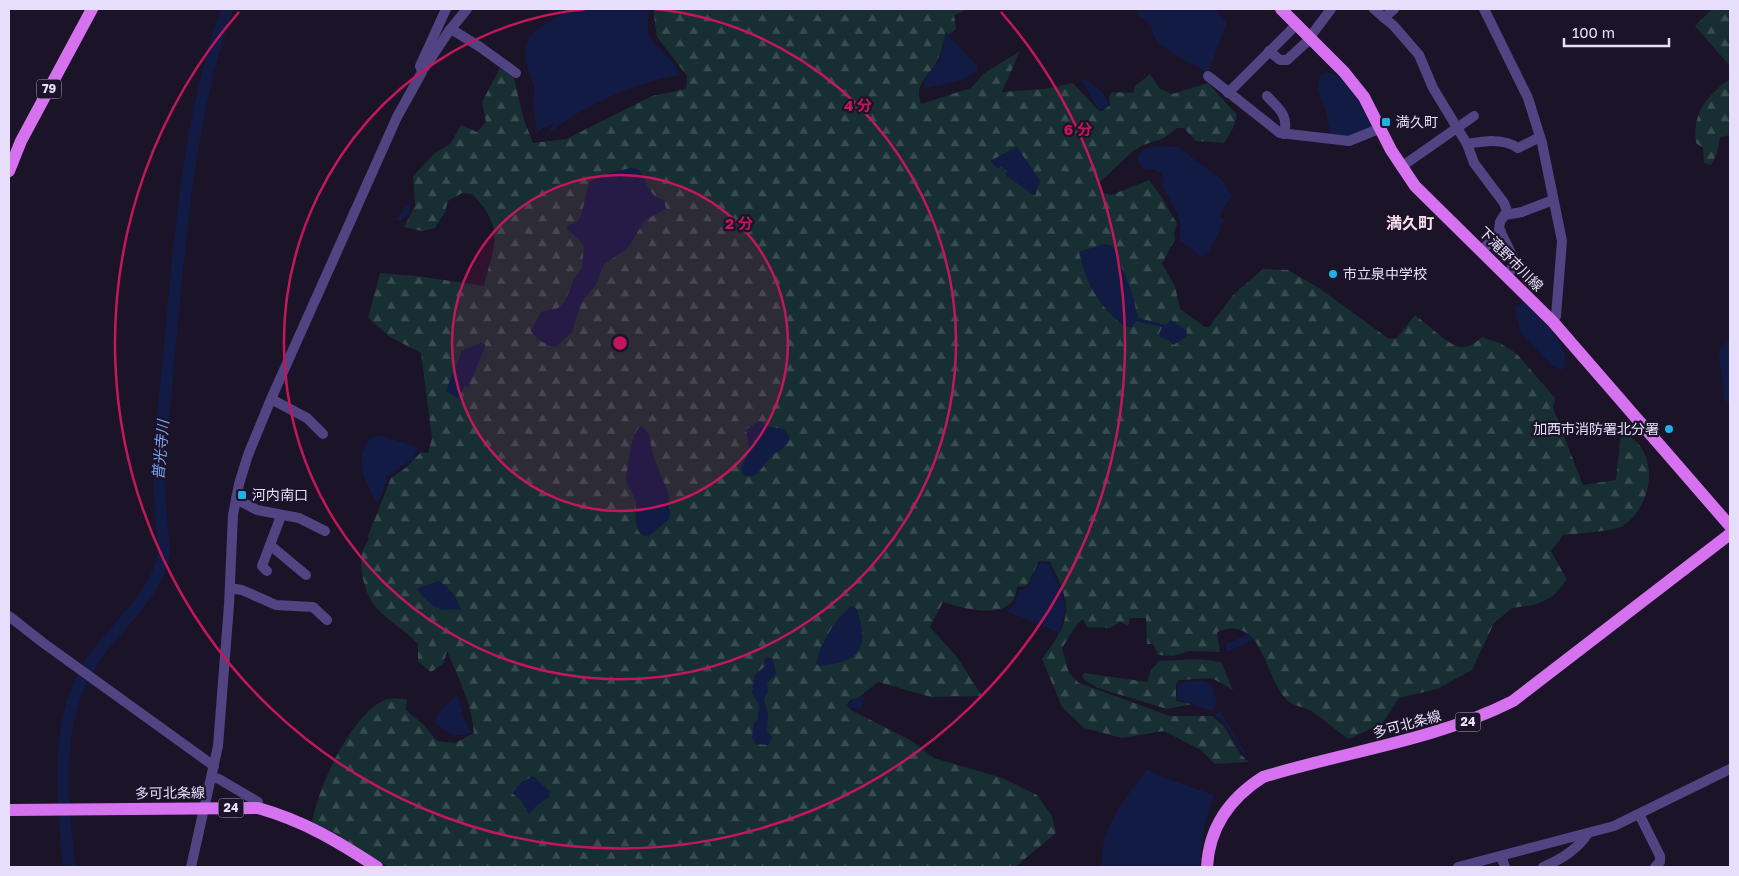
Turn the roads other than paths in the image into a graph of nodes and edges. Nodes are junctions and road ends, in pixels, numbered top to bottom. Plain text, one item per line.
1 (92, 9) edge
2 (446, 9) edge
3 (467, 9) edge
4 (1281, 9) edge
5 (1331, 9) edge
6 (1374, 9) edge
7 (1394, 9) edge
8 (1484, 9) edge
9 (1384, 18) junction
10 (440, 22) junction
11 (1296, 24) junction
12 (450, 30) junction
13 (1310, 37) junction
14 (1269, 51) junction
15 (422, 72) junction
16 (516, 73) dead end
17 (1208, 76) dead end
18 (1228, 93) junction
19 (1266, 96) dead end
20 (1474, 116) dead end
21 (1457, 127) junction
22 (1381, 128) junction
23 (1284, 134) junction
24 (1540, 137) junction
25 (1467, 144) junction
26 (1401, 167) junction
27 (9, 171) edge
28 (1553, 200) junction
29 (1505, 215) junction
30 (1501, 232) junction
31 (1482, 250) junction
32 (1508, 276) junction
33 (1553, 322) junction
34 (271, 399) junction
35 (323, 434) dead end
36 (234, 496) junction
37 (281, 516) junction
38 (1730, 526) edge
39 (325, 531) dead end
40 (1730, 534) edge
41 (270, 545) junction
42 (267, 571) dead end
43 (306, 574) dead end
44 (230, 588) junction
45 (9, 616) edge
46 (327, 620) dead end
47 (214, 766) junction
48 (1730, 769) edge
49 (212, 777) junction
50 (205, 807) junction
51 (258, 808) junction
52 (9, 810) edge
53 (1639, 814) junction
54 (1588, 833) junction
55 (1500, 856) junction
56 (191, 867) edge
57 (377, 867) edge
58 (1207, 867) edge
59 (1458, 867) edge
60 (1504, 867) edge
61 (1542, 867) edge
62 (1656, 867) edge

1 - 27 main road, 79
2 - 10 street
3 - 12 street
4 - 11 main road, 下滝野市川線
5 - 13 street
6 - 9 street
7 - 9 street
8 - 24 street
9 - 21 street
10 - 12 street
10 - 15 street
11 - 13 main road, 下滝野市川線
11 - 14 street
12 - 15 street
12 - 16 street
13 - 14 street
13 - 22 main road, 下滝野市川線
14 - 18 street
15 - 34 street
17 - 18 street
18 - 23 street
19 - 23 street
20 - 21 street
21 - 25 street
21 - 26 street
22 - 23 street
22 - 26 main road, 下滝野市川線
24 - 25 street
24 - 28 street
25 - 29 street
26 - 31 main road, 下滝野市川線
28 - 29 street
28 - 33 street
29 - 30 street
30 - 31 street
30 - 32 street
31 - 32 main road, 下滝野市川線
32 - 33 main road, 下滝野市川線
33 - 38 main road, 下滝野市川線
34 - 35 street
34 - 36 street
36 - 37 street
36 - 44 street
37 - 39 street
37 - 41 street
40 - 58 main road, 多可北条線 / 24
41 - 42 street
41 - 43 street
44 - 46 street
44 - 47 street
45 - 47 street
47 - 49 street
48 - 53 street
49 - 50 street
49 - 51 street
50 - 51 main road, 多可北条線 / 24
50 - 52 main road, 多可北条線 / 24
50 - 56 street
51 - 57 main road, 多可北条線 / 24
53 - 54 street
53 - 62 street
54 - 55 street
54 - 61 street
55 - 59 street
55 - 60 street

